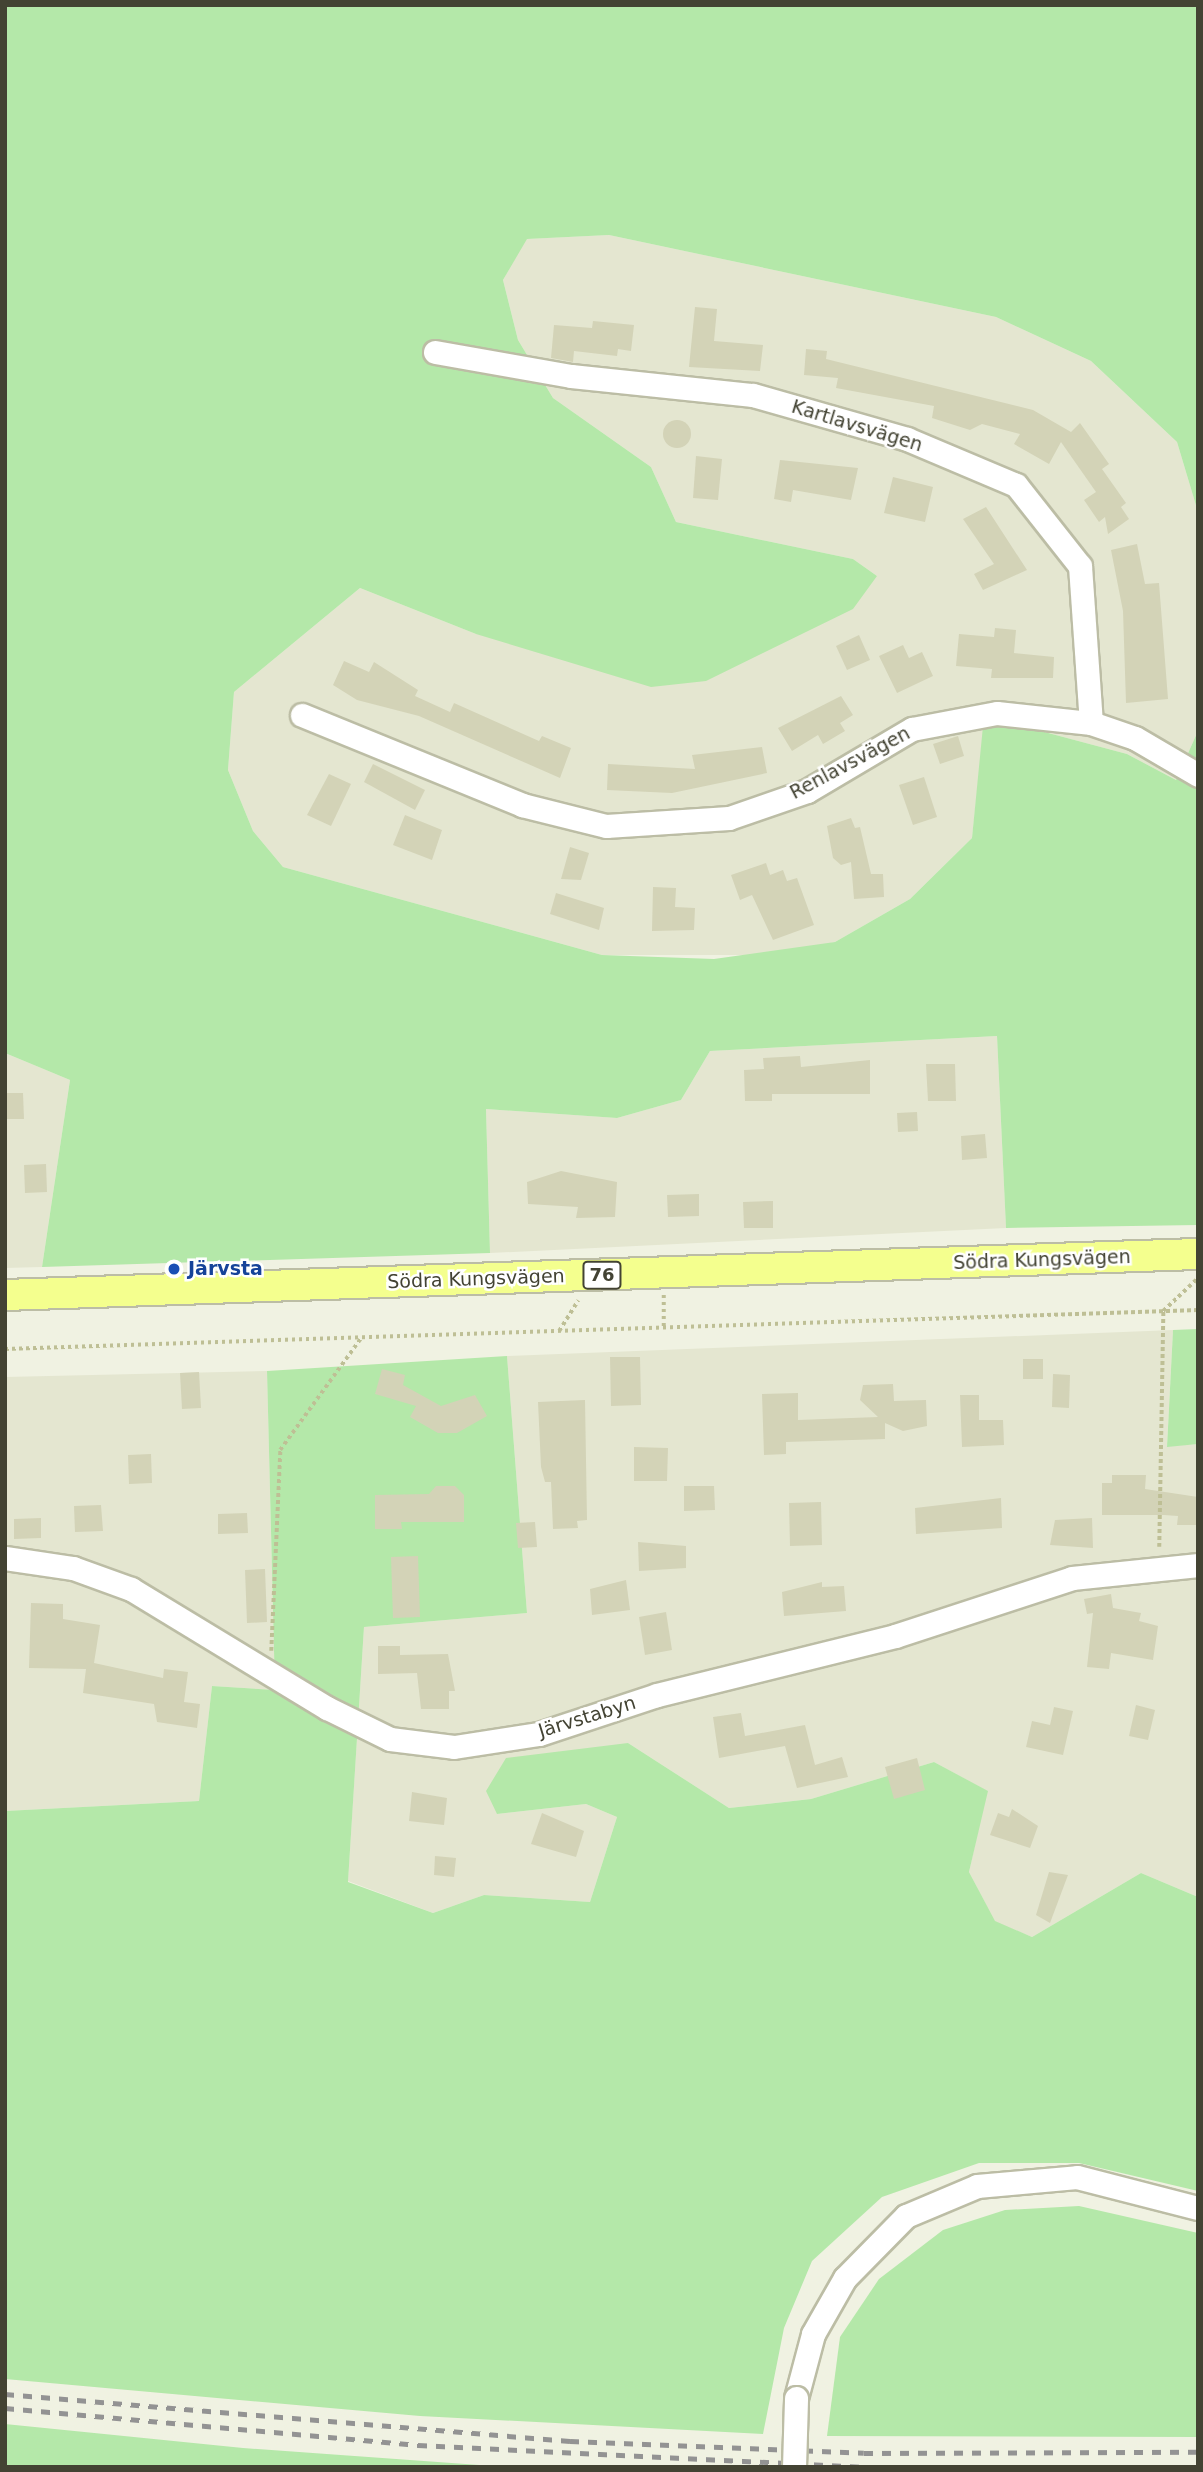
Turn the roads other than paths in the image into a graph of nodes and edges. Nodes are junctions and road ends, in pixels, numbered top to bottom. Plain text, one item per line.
1 (435, 352) dead end
2 (302, 715) dead end
3 (1091, 723) junction
4 (1198, 775) edge
5 (1198, 1255) edge
6 (5, 1295) edge
7 (5, 1558) edge
8 (1198, 1565) edge
9 (1198, 2208) edge
10 (794, 2467) edge

1 - 3 street, Kartlavsvägen
2 - 3 street, Renlavsvägen
3 - 4 street, Renlavsvägen
5 - 6 main road, Södra Kungsvägen / 76
7 - 8 street, Järvstabyn
9 - 10 street, bridge

